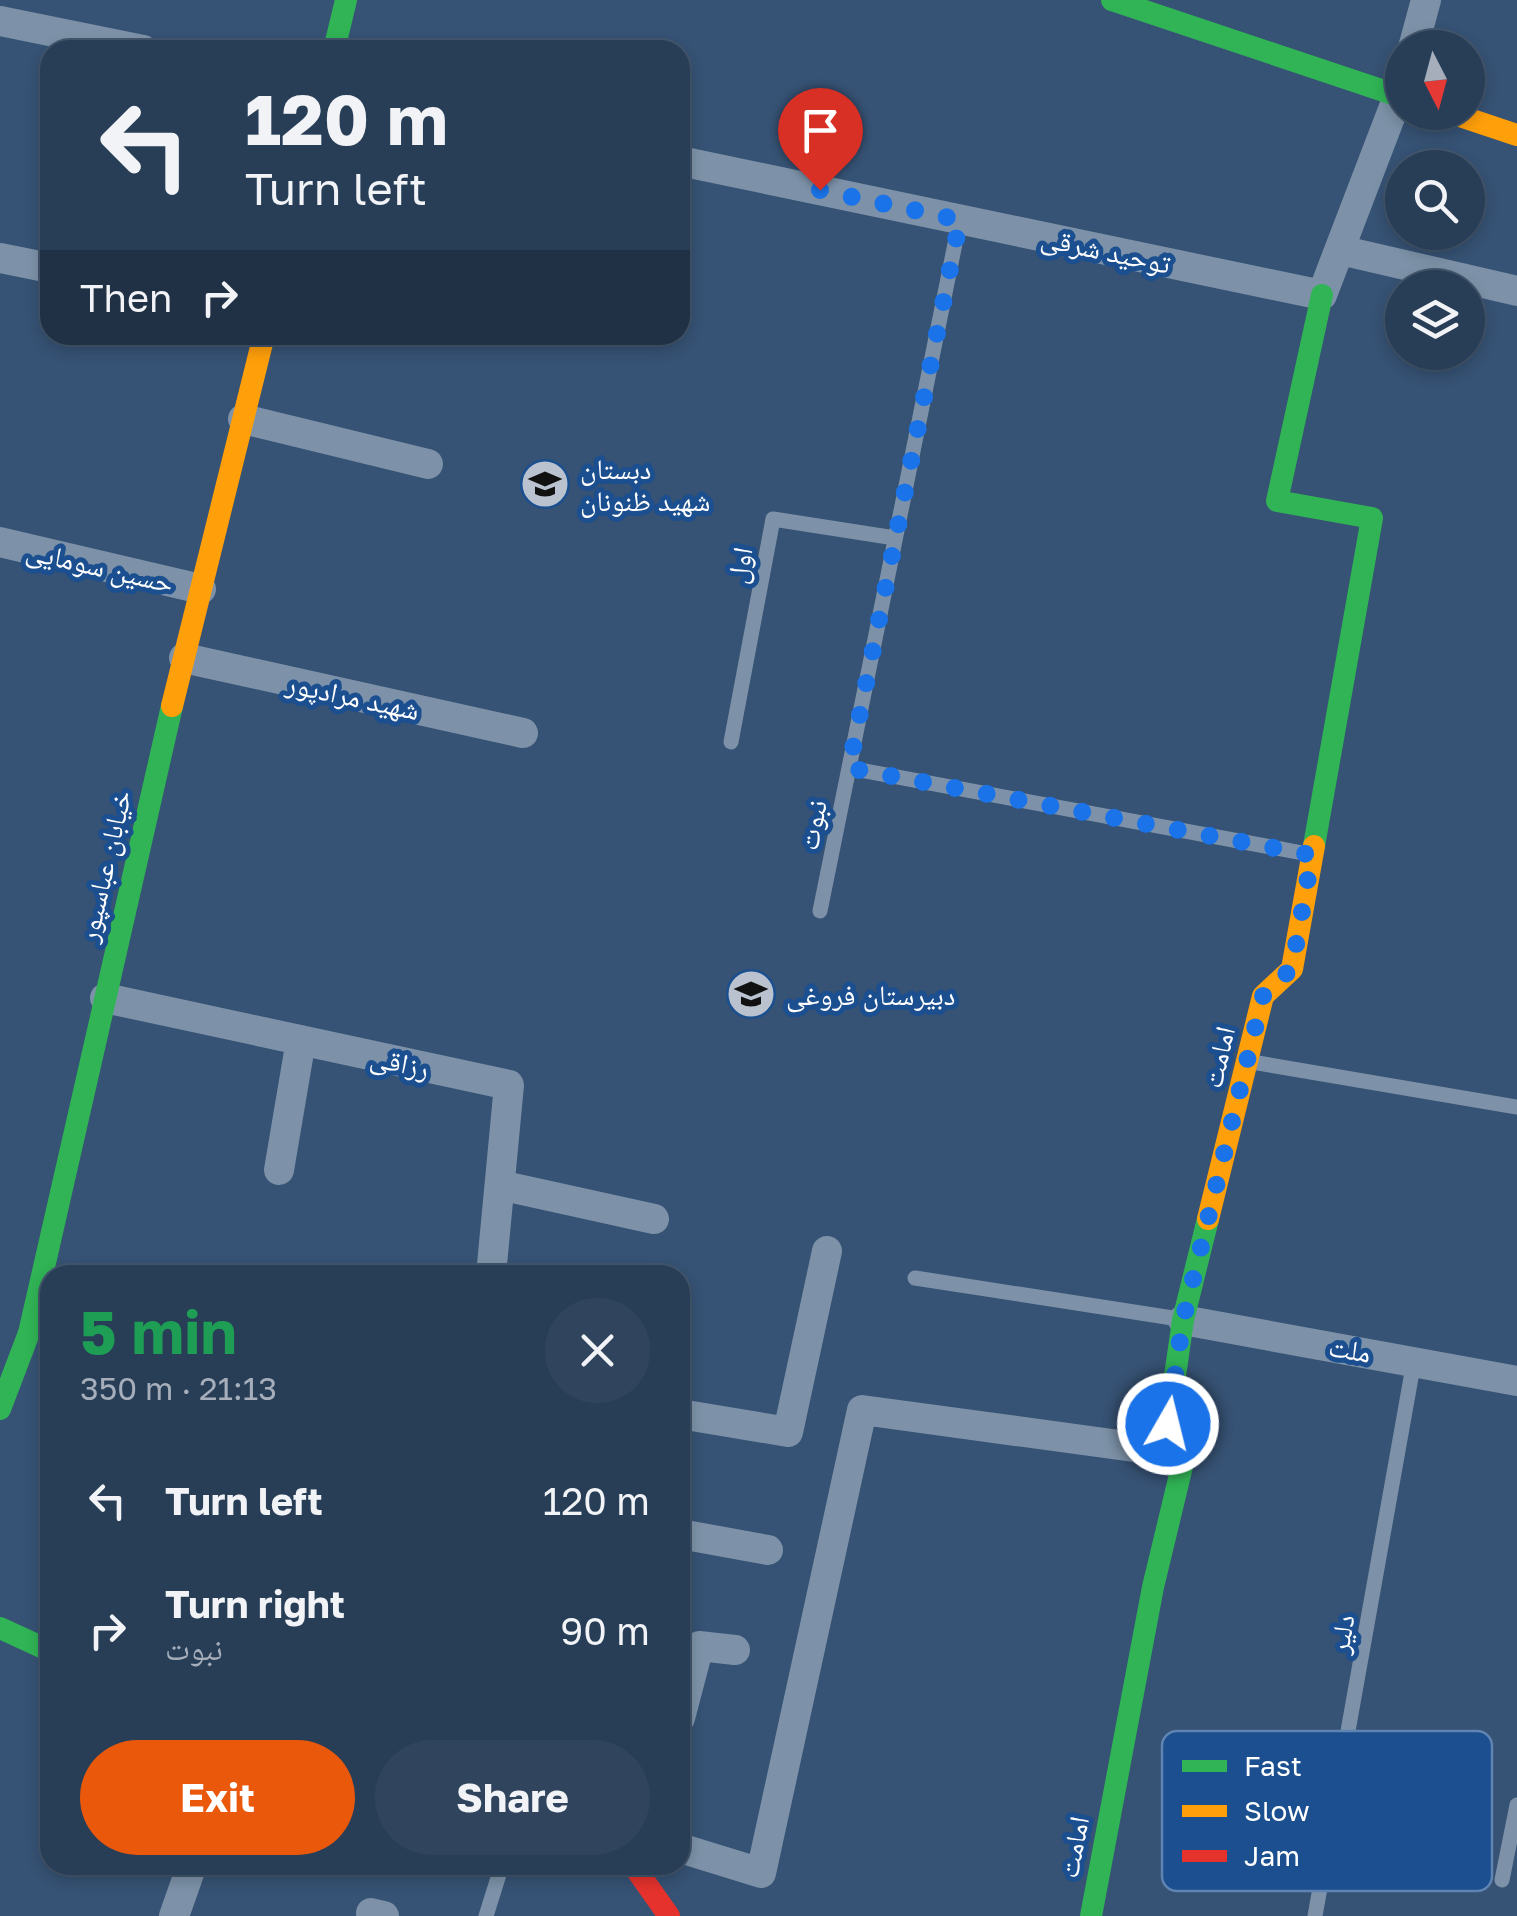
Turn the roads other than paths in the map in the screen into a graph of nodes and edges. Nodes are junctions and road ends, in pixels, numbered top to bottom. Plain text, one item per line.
1 (346, 0) edge
2 (1112, 0) edge
3 (1426, 0) edge
4 (1192, 13) edge
5 (0, 21) edge
6 (1418, 30) edge
7 (94, 40) edge
8 (336, 40) edge
9 (1385, 87) edge
10 (1485, 124) edge
11 (1387, 130) edge
12 (1517, 135) edge
13 (690, 163) edge
14 (960, 220) junction
15 (1340, 250) junction
16 (0, 258) edge
17 (40, 266) edge
18 (1517, 291) edge
19 (1322, 295) junction
20 (262, 345) edge
21 (243, 419) junction
22 (428, 464) dead end
23 (895, 538) junction
24 (0, 542) edge
25 (201, 589) junction
26 (184, 658) junction
27 (523, 733) dead end
28 (730, 742) dead end
29 (849, 768) junction
30 (1312, 855) junction
31 (820, 911) dead end
32 (105, 998) junction
33 (300, 1040) junction
34 (1248, 1062) junction
35 (1517, 1107) edge
36 (278, 1170) dead end
37 (500, 1185) junction
38 (654, 1219) dead end
39 (827, 1251) dead end
40 (54, 1265) edge
41 (492, 1265) edge
42 (914, 1278) dead end
43 (1183, 1320) junction
44 (40, 1336) edge
45 (1414, 1361) junction
46 (1517, 1381) edge
47 (0, 1408) edge
48 (690, 1416) edge
49 (1184, 1454) junction
50 (690, 1536) edge
51 (768, 1550) dead end
52 (0, 1628) edge
53 (40, 1646) edge
54 (735, 1650) dead end
55 (690, 1680) edge
56 (1348, 1731) edge
57 (1517, 1805) edge
58 (690, 1851) edge
59 (188, 1875) edge
60 (499, 1875) edge
61 (640, 1875) edge
62 (1502, 1880) dead end
63 (1319, 1891) edge
64 (174, 1916) edge
65 (486, 1916) edge
66 (669, 1916) edge
67 (1091, 1916) edge
68 (1315, 1916) edge

1 - 8 street
2 - 4 street
3 - 6 street
4 - 9 street
5 - 7 street
10 - 12 street
11 - 15 street
13 - 14 street, توحید شرقی
14 - 19 street, توحید شرقی
14 - 23 lane, نبوت
15 - 18 street
15 - 19 street
16 - 17 street
19 - 30 street, امامت
20 - 21 street, خیابان عباسپور
21 - 22 street
21 - 25 street, خیابان عباسپور
23 - 28 lane, اول
23 - 29 lane, نبوت
24 - 25 street, حسین سومایی
25 - 26 street, خیابان عباسپور
26 - 27 street, شهید مرادپور
26 - 32 street, خیابان عباسپور
29 - 30 lane
29 - 31 lane, نبوت
30 - 34 street, امامت
32 - 33 street, رزاقی
32 - 40 street, خیابان عباسپور
33 - 36 street
33 - 37 street, رزاقی
34 - 35 lane
34 - 43 street, امامت
37 - 38 street
37 - 41 street, رزاقی
39 - 48 street
42 - 43 lane
43 - 45 street, ملت
43 - 49 street, امامت
44 - 47 street, خیابان عباسپور
45 - 46 street, ملت
45 - 56 lane, دلیر
49 - 58 street
49 - 67 street, امامت
50 - 51 street
52 - 53 street
54 - 55 street
57 - 62 lane
59 - 64 street
60 - 65 lane
61 - 66 street
63 - 68 lane, دلیر

